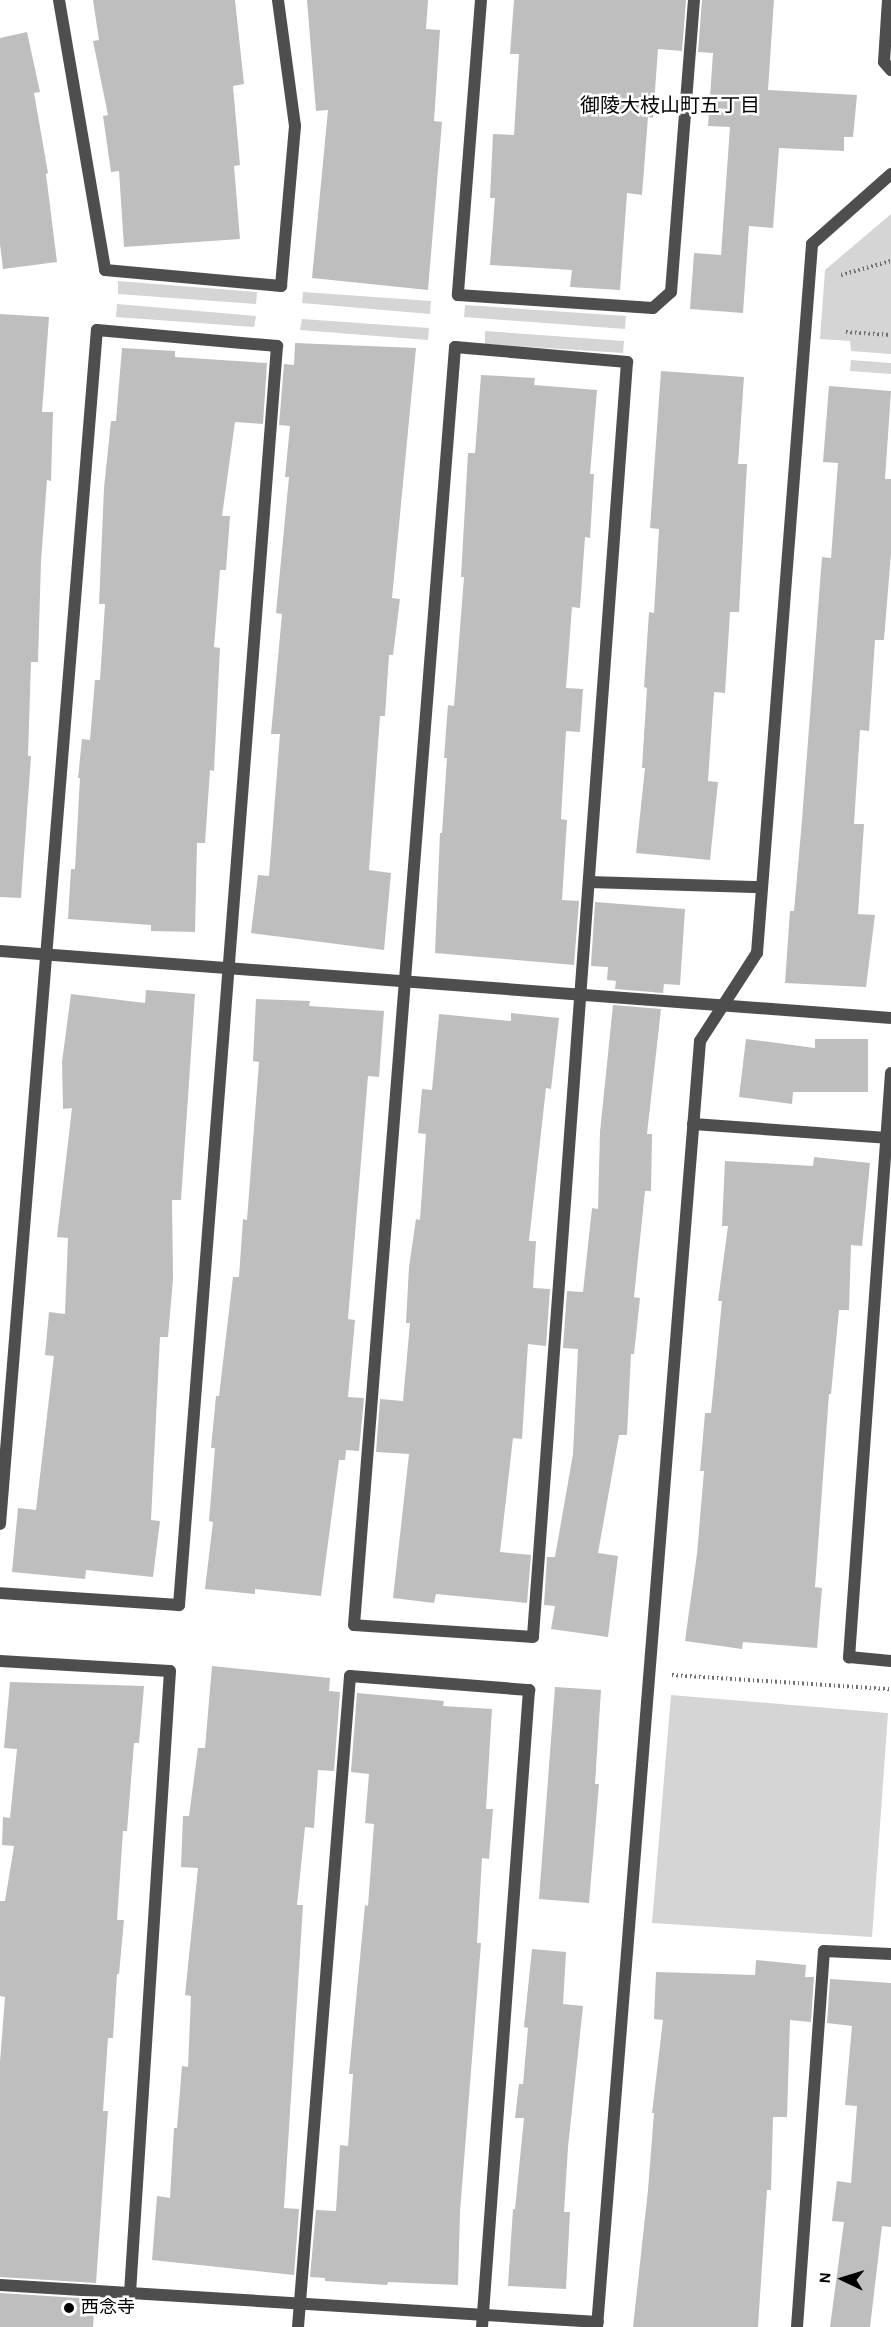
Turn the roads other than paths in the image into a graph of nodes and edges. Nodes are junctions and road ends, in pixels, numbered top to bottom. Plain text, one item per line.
1 (59, 0) edge
2 (278, 0) edge
3 (481, 0) edge
4 (694, 0) edge
5 (888, 0) edge
6 (891, 70) edge
7 (891, 174) edge
8 (589, 882) junction
9 (762, 886) junction
10 (0, 951) edge
11 (46, 955) junction
12 (228, 968) junction
13 (405, 981) junction
14 (580, 995) junction
15 (722, 1005) junction
16 (891, 1018) edge
17 (891, 1073) edge
18 (693, 1124) junction
19 (886, 1138) junction
20 (0, 1524) edge
21 (0, 1593) edge
22 (891, 1660) edge
23 (0, 1661) edge
24 (891, 1954) edge
25 (0, 2285) edge
26 (130, 2293) junction
27 (300, 2303) junction
28 (482, 2321) edge
29 (598, 2324) edge
30 (298, 2327) edge
31 (797, 2327) edge

1 - 2 street
3 - 4 street
5 - 6 street
7 - 9 street
8 - 9 street
8 - 13 street
8 - 14 street
9 - 15 street
10 - 11 street
11 - 12 street
11 - 12 street
11 - 20 street
12 - 13 street
12 - 21 street
13 - 14 street
13 - 14 street
14 - 15 street
15 - 16 street
15 - 18 street
17 - 19 street
18 - 19 street
18 - 29 street
19 - 22 street
23 - 26 street
24 - 31 street
25 - 26 street
26 - 27 street
27 - 28 street
27 - 28 street
27 - 30 street
28 - 29 street

